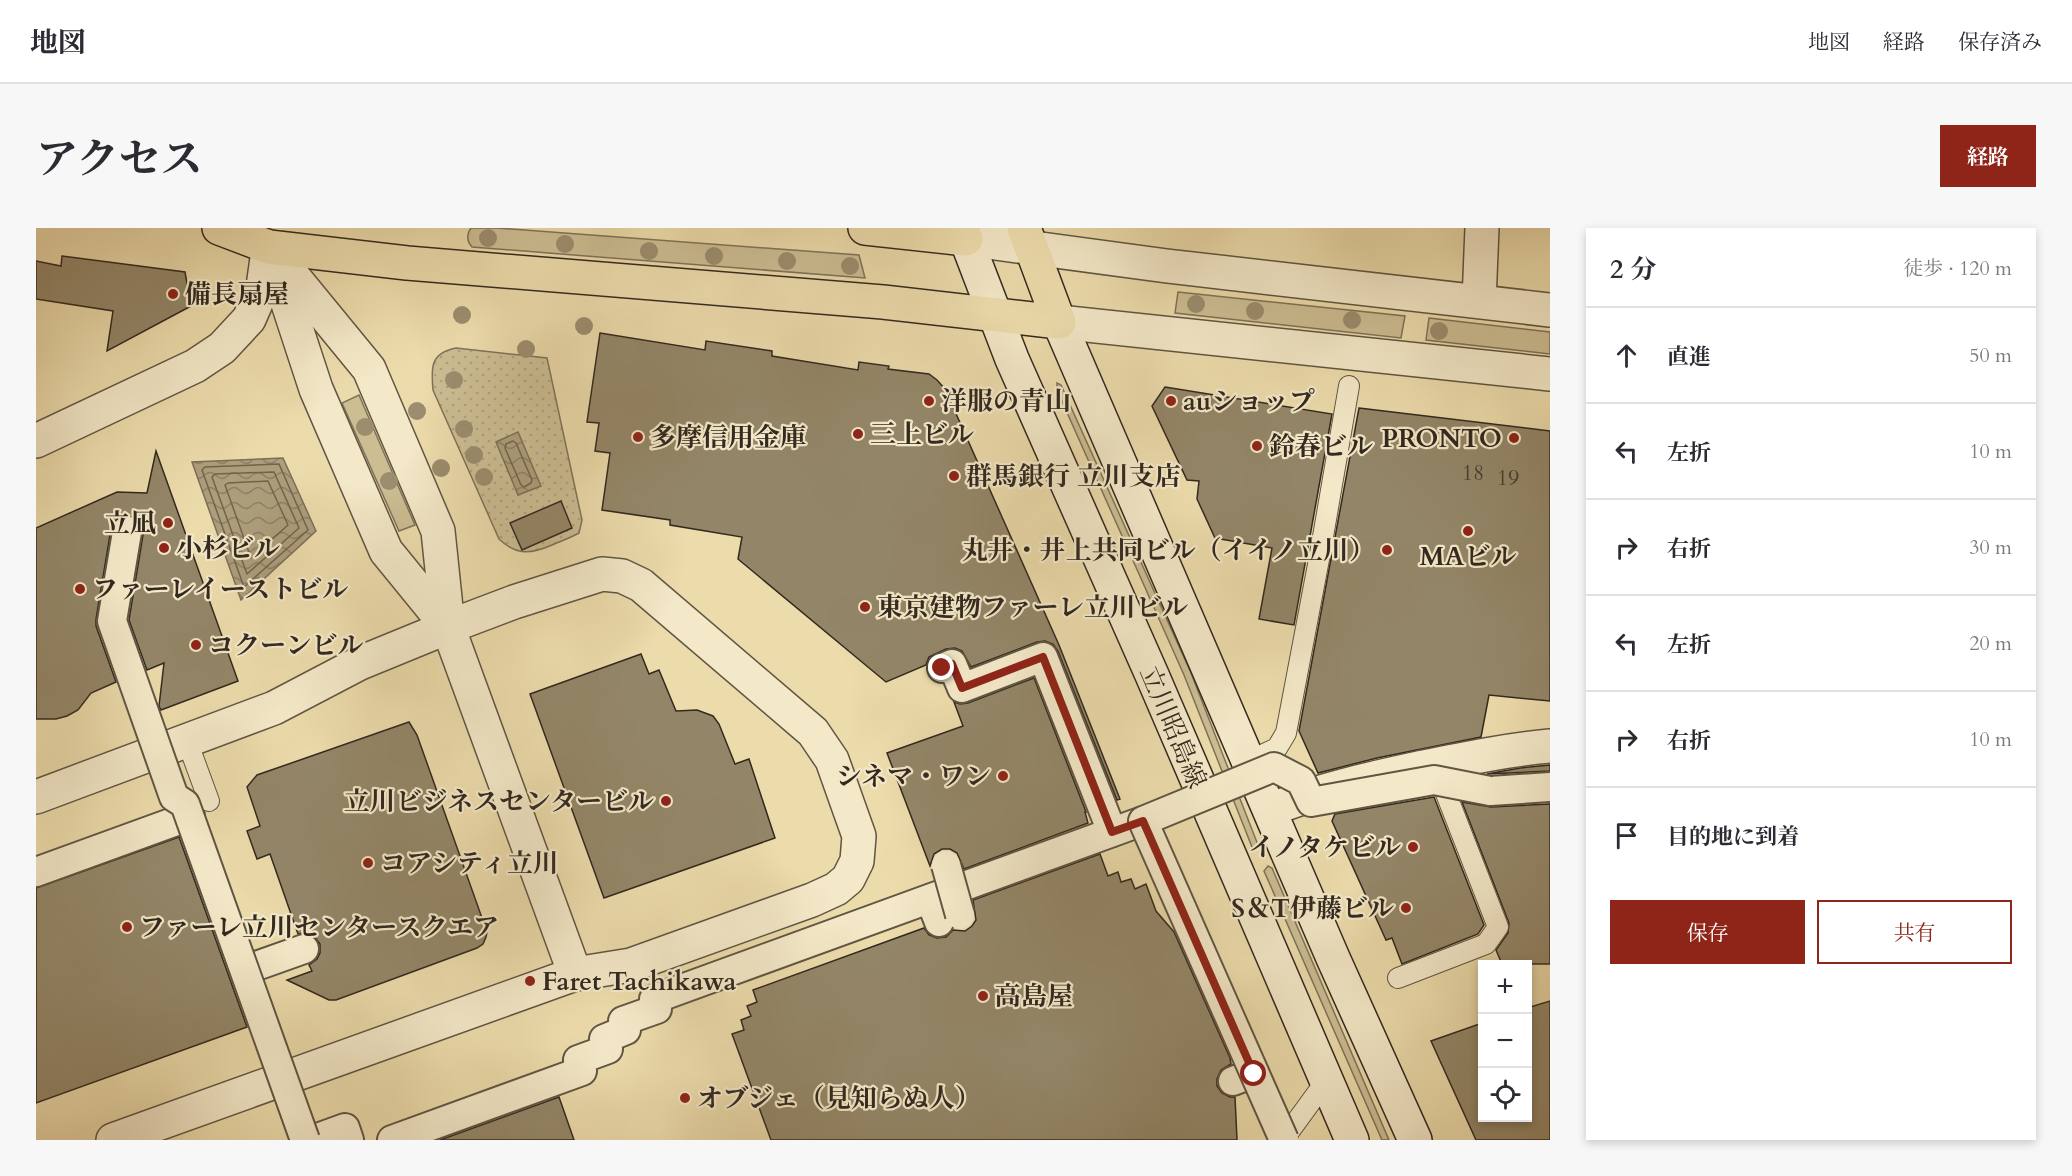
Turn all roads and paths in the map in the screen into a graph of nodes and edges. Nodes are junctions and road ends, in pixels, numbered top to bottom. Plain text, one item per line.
1 (219, 228) edge
2 (866, 228) edge
3 (1482, 228) edge
4 (964, 233) edge
5 (266, 237) edge
6 (1027, 238) edge
7 (1479, 301) junction
8 (1550, 310) edge
9 (994, 314) junction
10 (1059, 322) junction
11 (1550, 374) edge
12 (1349, 386) dead end
13 (36, 441) edge
14 (127, 532) dead end
15 (448, 627) junction
16 (942, 668) dead end
17 (187, 741) junction
18 (1550, 746) edge
19 (1248, 761) junction
20 (1435, 765) junction
21 (1550, 787) edge
22 (36, 797) edge
23 (1270, 810) junction
24 (187, 815) junction
25 (1112, 832) junction
26 (1144, 835) junction
27 (946, 865) dead end
28 (36, 872) edge
29 (943, 912) junction
30 (304, 949) dead end
31 (245, 970) junction
32 (575, 974) junction
33 (1398, 978) dead end
34 (1326, 1081) junction
35 (113, 1140) edge
36 (305, 1140) edge
37 (312, 1140) edge
38 (349, 1140) edge
39 (392, 1140) edge
40 (1284, 1140) edge
41 (1352, 1140) edge
42 (1414, 1140) edge

1 - 5 main road
2 - 4 main road
3 - 7 street
4 - 6 street
4 - 9 street, 立川昭島線
5 - 9 main road
5 - 13 street
5 - 15 street
5 - 15 street
6 - 7 street
6 - 10 main road
7 - 8 street
9 - 10 main road
9 - 34 street, 立川昭島線
10 - 11 street
10 - 19 street
12 - 19 lane
14 - 24 street, bridge
15 - 17 street
15 - 32 street
15 - 32 street
16 - 25 street
17 - 22 street
17 - 24 lane
18 - 20 street
19 - 23 street
20 - 23 street
20 - 33 lane
21 - 26 street, bridge
23 - 42 street
24 - 28 street
24 - 31 street, bridge
25 - 26 street
25 - 29 street
26 - 40 street, bridge
27 - 29 street, bridge
29 - 39 street
30 - 31 street
31 - 36 street, bridge
32 - 35 street
34 - 40 lane
34 - 41 street, 立川昭島線
37 - 38 street

